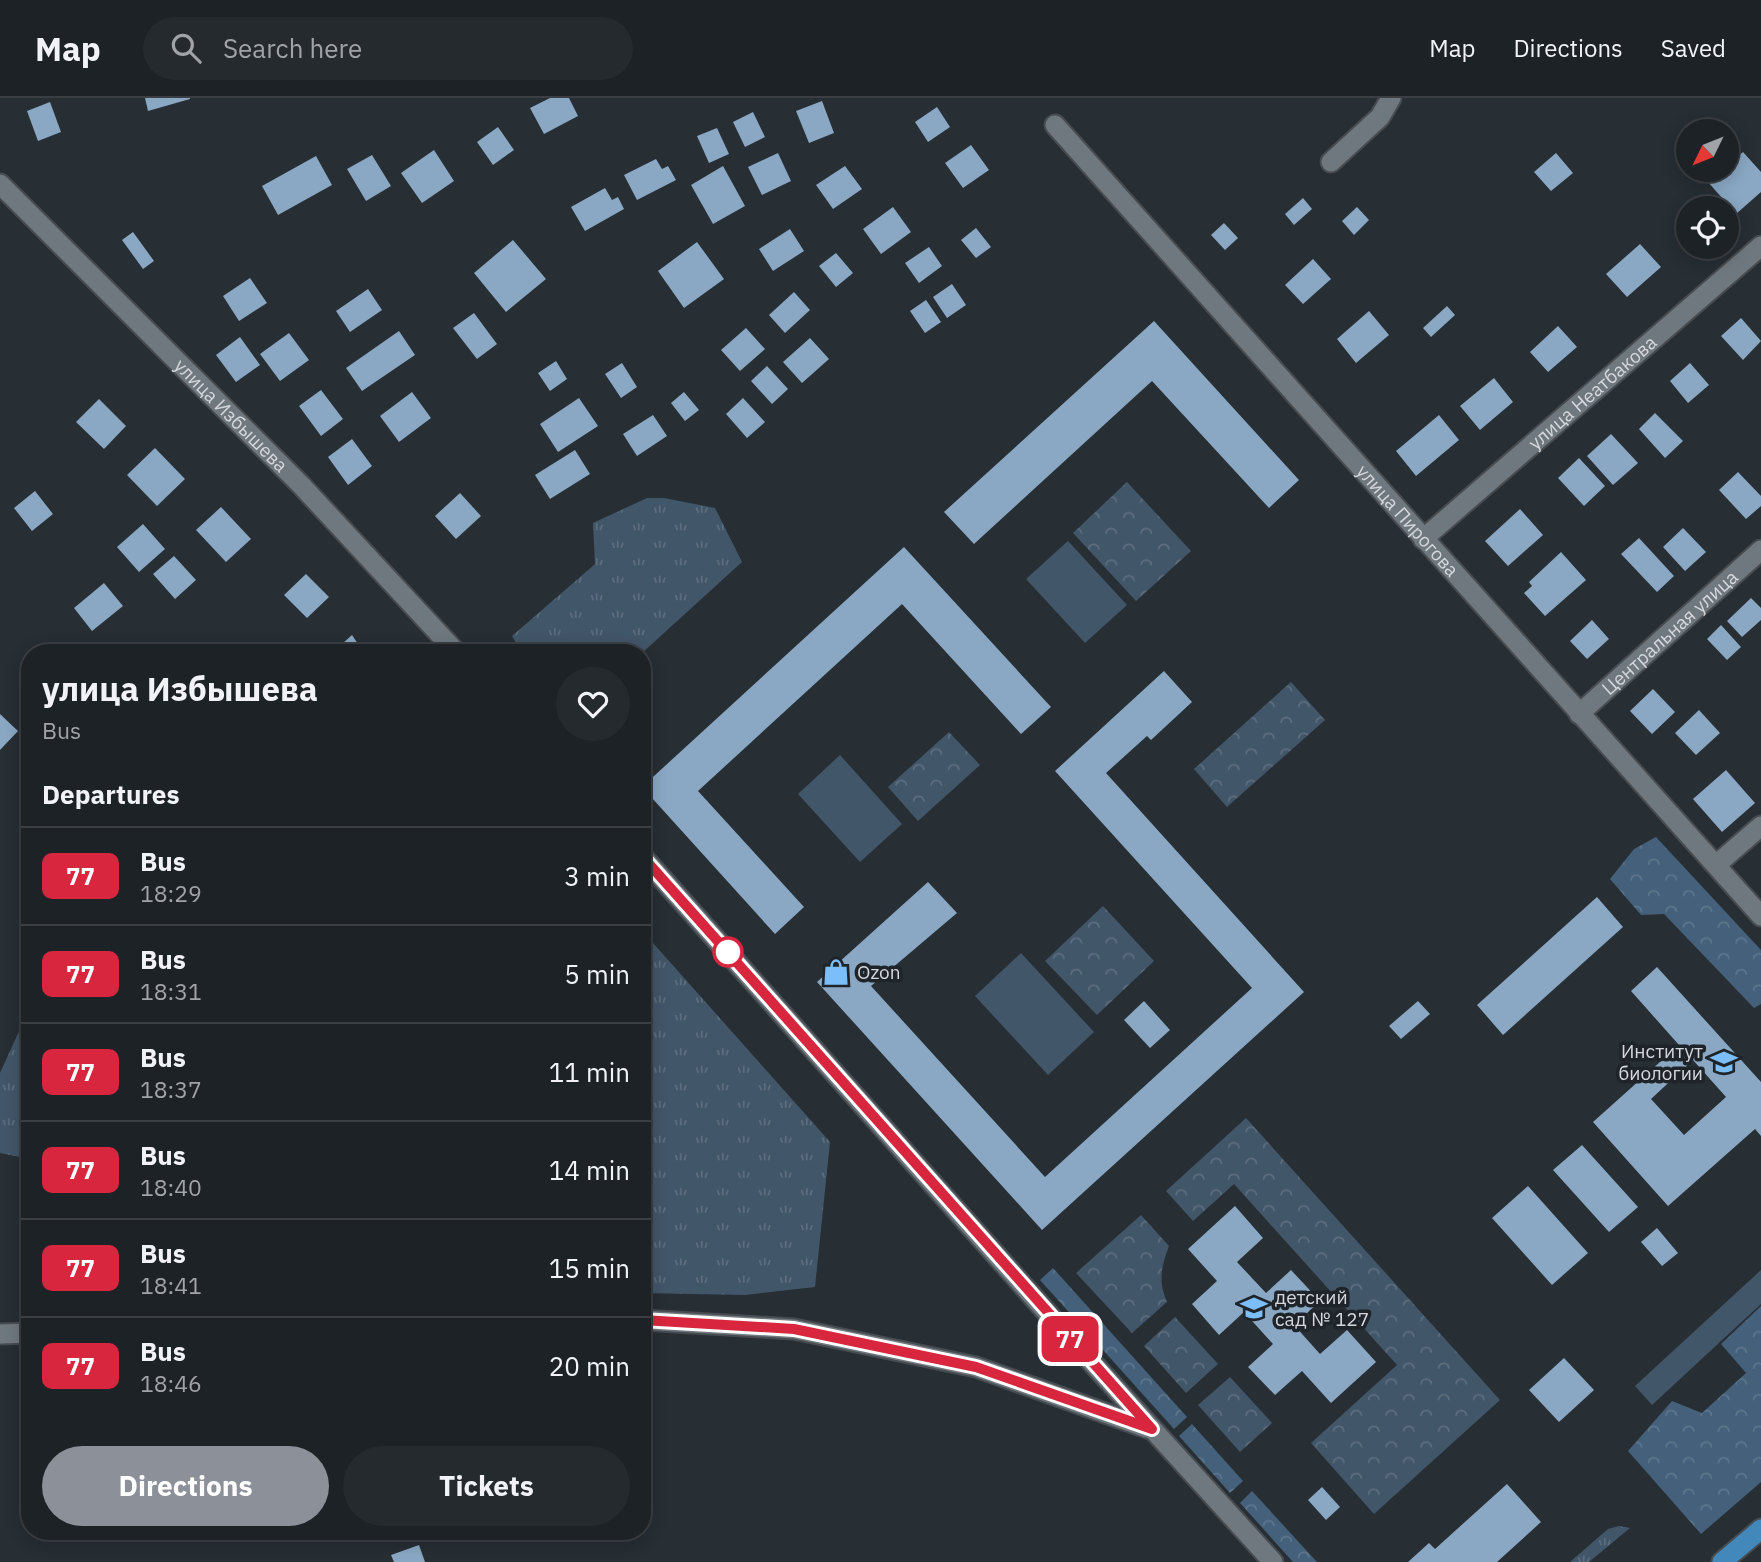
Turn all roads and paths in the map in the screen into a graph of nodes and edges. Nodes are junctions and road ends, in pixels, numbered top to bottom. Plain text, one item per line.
1 (1391, 98) edge
2 (1055, 125) dead end
3 (1331, 162) dead end
4 (0, 184) edge
5 (1761, 246) edge
6 (1423, 539) junction
7 (1761, 550) edge
8 (449, 644) edge
9 (1579, 714) junction
10 (1761, 826) edge
11 (1716, 865) junction
12 (651, 866) edge
13 (1761, 916) edge
14 (651, 1321) edge
15 (21, 1334) edge
16 (0, 1335) edge
17 (1152, 1429) junction
18 (1761, 1529) edge
19 (1273, 1562) edge
20 (1722, 1562) edge

1 - 3 street
2 - 6 street, улица Пирогова
4 - 8 street, улица Избышева
5 - 6 street, улица Неатбакова
6 - 9 street, улица Пирогова
7 - 9 street, Центральная улица
9 - 11 street, улица Пирогова
10 - 11 street
11 - 13 street, улица Пирогова
12 - 17 street
14 - 17 street
15 - 16 street
17 - 19 street
18 - 20 main road

